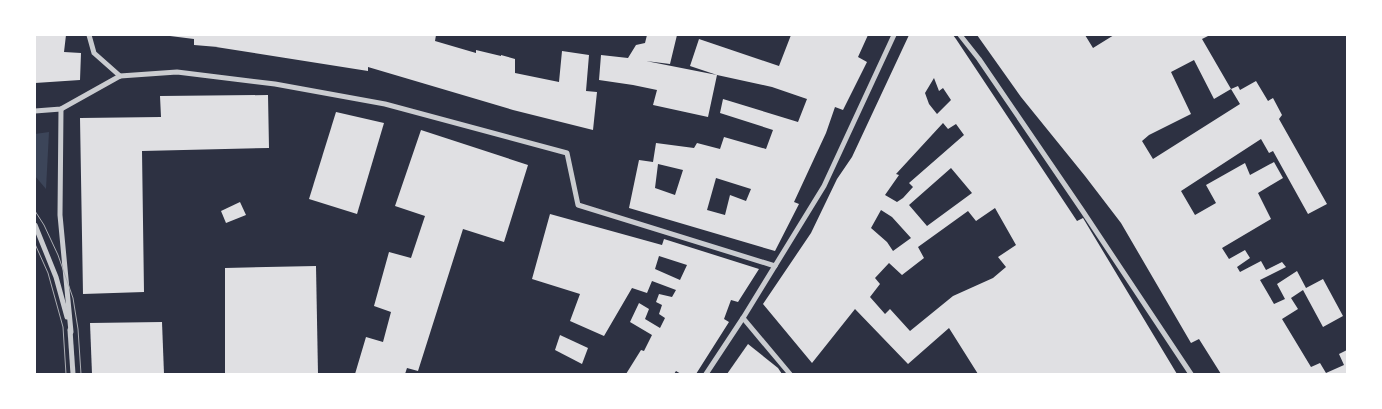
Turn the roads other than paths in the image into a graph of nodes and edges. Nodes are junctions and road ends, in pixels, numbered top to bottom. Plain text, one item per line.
1 (89, 35) edge
2 (894, 35) edge
3 (960, 35) edge
4 (120, 76) junction
5 (62, 109) junction
6 (35, 112) edge
7 (35, 225) edge
8 (775, 266) junction
9 (743, 318) junction
10 (71, 332) junction
11 (73, 373) edge
12 (706, 374) edge
13 (790, 374) edge
14 (1191, 374) edge

1 - 4 street
2 - 8 street
3 - 14 street
4 - 5 street
4 - 8 street
5 - 6 street
5 - 10 street
7 - 10 street
8 - 9 street
9 - 12 street
9 - 13 street
10 - 11 street

